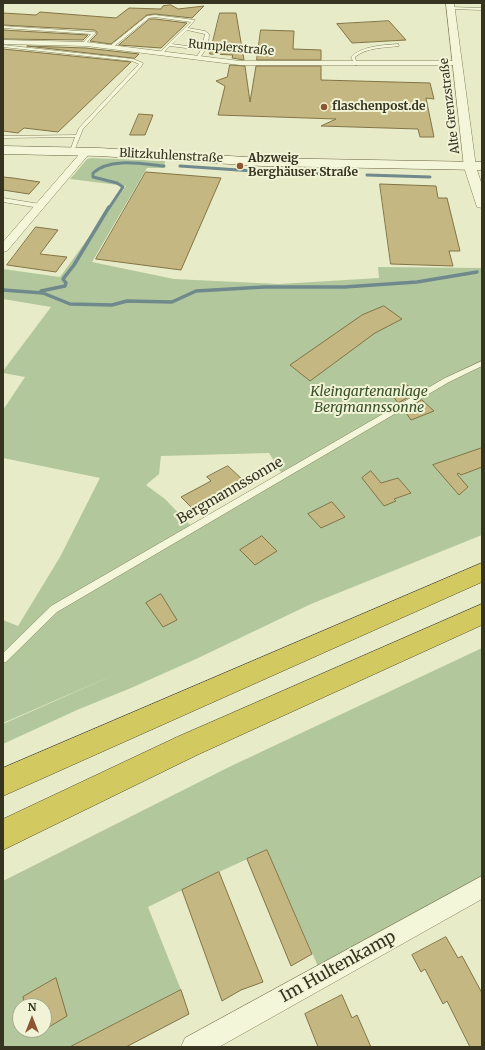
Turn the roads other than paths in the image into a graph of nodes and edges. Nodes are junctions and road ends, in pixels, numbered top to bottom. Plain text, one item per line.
1 (450, 5) edge
2 (482, 10) edge
3 (3, 27) edge
4 (186, 29) junction
5 (3, 42) edge
6 (84, 44) junction
7 (170, 45) junction
8 (398, 45) dead end
9 (3, 46) edge
10 (111, 47) junction
11 (204, 49) junction
12 (161, 53) junction
13 (198, 58) junction
14 (458, 63) junction
15 (356, 64) junction
16 (78, 136) junction
17 (3, 137) edge
18 (3, 150) edge
19 (72, 151) junction
20 (86, 152) junction
21 (476, 166) edge
22 (3, 200) edge
23 (482, 204) edge
24 (40, 206) junction
25 (3, 249) edge
26 (482, 363) edge
27 (482, 572) edge
28 (482, 614) edge
29 (3, 659) edge
30 (3, 782) edge
31 (3, 835) edge
32 (482, 887) edge
33 (194, 1047) edge

1 - 2 lane
1 - 14 street, Alte Grenzstraße
3 - 6 lane
4 - 7 lane
4 - 10 lane
4 - 11 lane
5 - 6 street, Rumplerstraße
6 - 10 street, Rumplerstraße
7 - 11 lane
7 - 12 lane
8 - 15 lane
9 - 16 lane
10 - 12 street, Rumplerstraße
11 - 13 lane
12 - 13 street, Rumplerstraße
13 - 15 street, Rumplerstraße
14 - 15 street, Rumplerstraße
14 - 21 street, Alte Grenzstraße
16 - 17 lane
16 - 19 lane
18 - 19 main road, Blitzkuhlenstraße
19 - 20 main road, Blitzkuhlenstraße
20 - 21 main road, Blitzkuhlenstraße
20 - 24 street
21 - 23 street, Alte Grenzstraße
22 - 24 lane
24 - 25 street
26 - 29 lane, Bergmannssonne
27 - 30 highway
28 - 31 highway
32 - 33 street, Im Hultenkamp

